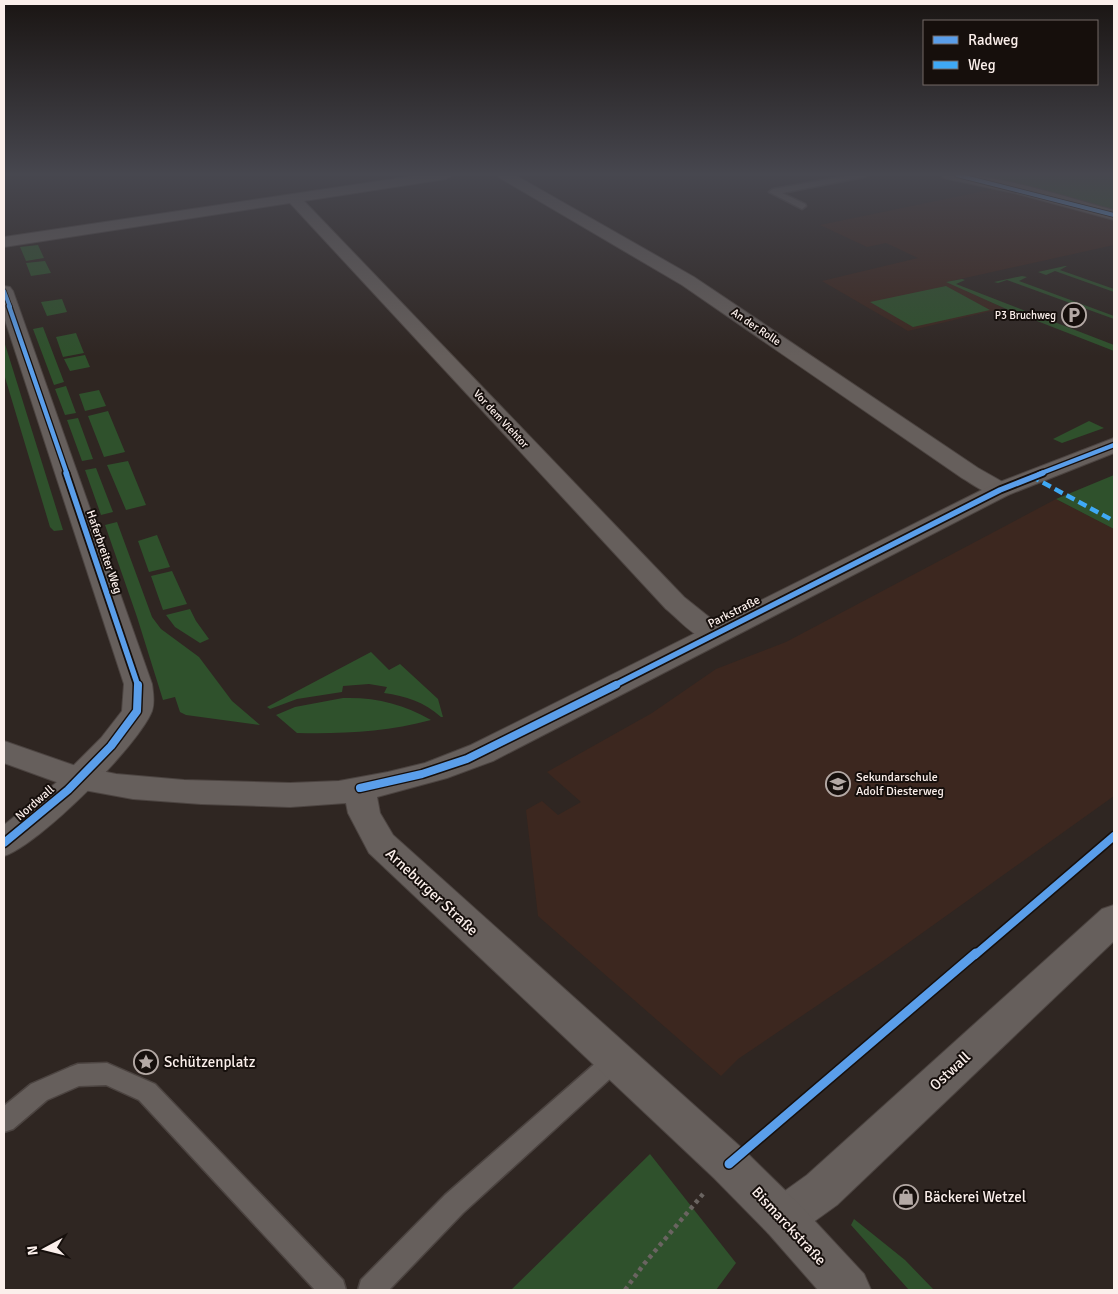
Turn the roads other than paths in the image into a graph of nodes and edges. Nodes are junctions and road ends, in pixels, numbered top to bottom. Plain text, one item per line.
1 (47, 235) edge
2 (328, 235) edge
3 (609, 235) edge
4 (4, 242) edge
5 (7, 309) edge
6 (1114, 445) edge
7 (1000, 490) junction
8 (714, 635) junction
9 (4, 752) edge
10 (80, 778) junction
11 (360, 788) junction
12 (4, 842) edge
13 (1114, 920) edge
14 (614, 1060) junction
15 (4, 1121) edge
16 (729, 1164) joint
17 (783, 1218) junction
18 (332, 1290) edge
19 (371, 1290) edge
20 (848, 1290) edge

1 - 4 street
2 - 8 street, Vor dem Viehtor
3 - 7 street, An der Rolle
5 - 10 street, Haferbreiter Weg
6 - 7 street, Parkstraße
7 - 8 street, Parkstraße
8 - 11 street, Parkstraße
9 - 10 street
10 - 11 street
10 - 12 street, Nordwall
11 - 14 street, Arneburger Straße
13 - 17 street, Ostwall
14 - 16 street, Arneburger Straße
14 - 19 lane
15 - 18 lane
16 - 17 street, Bismarckstraße
17 - 20 street, Bismarckstraße

